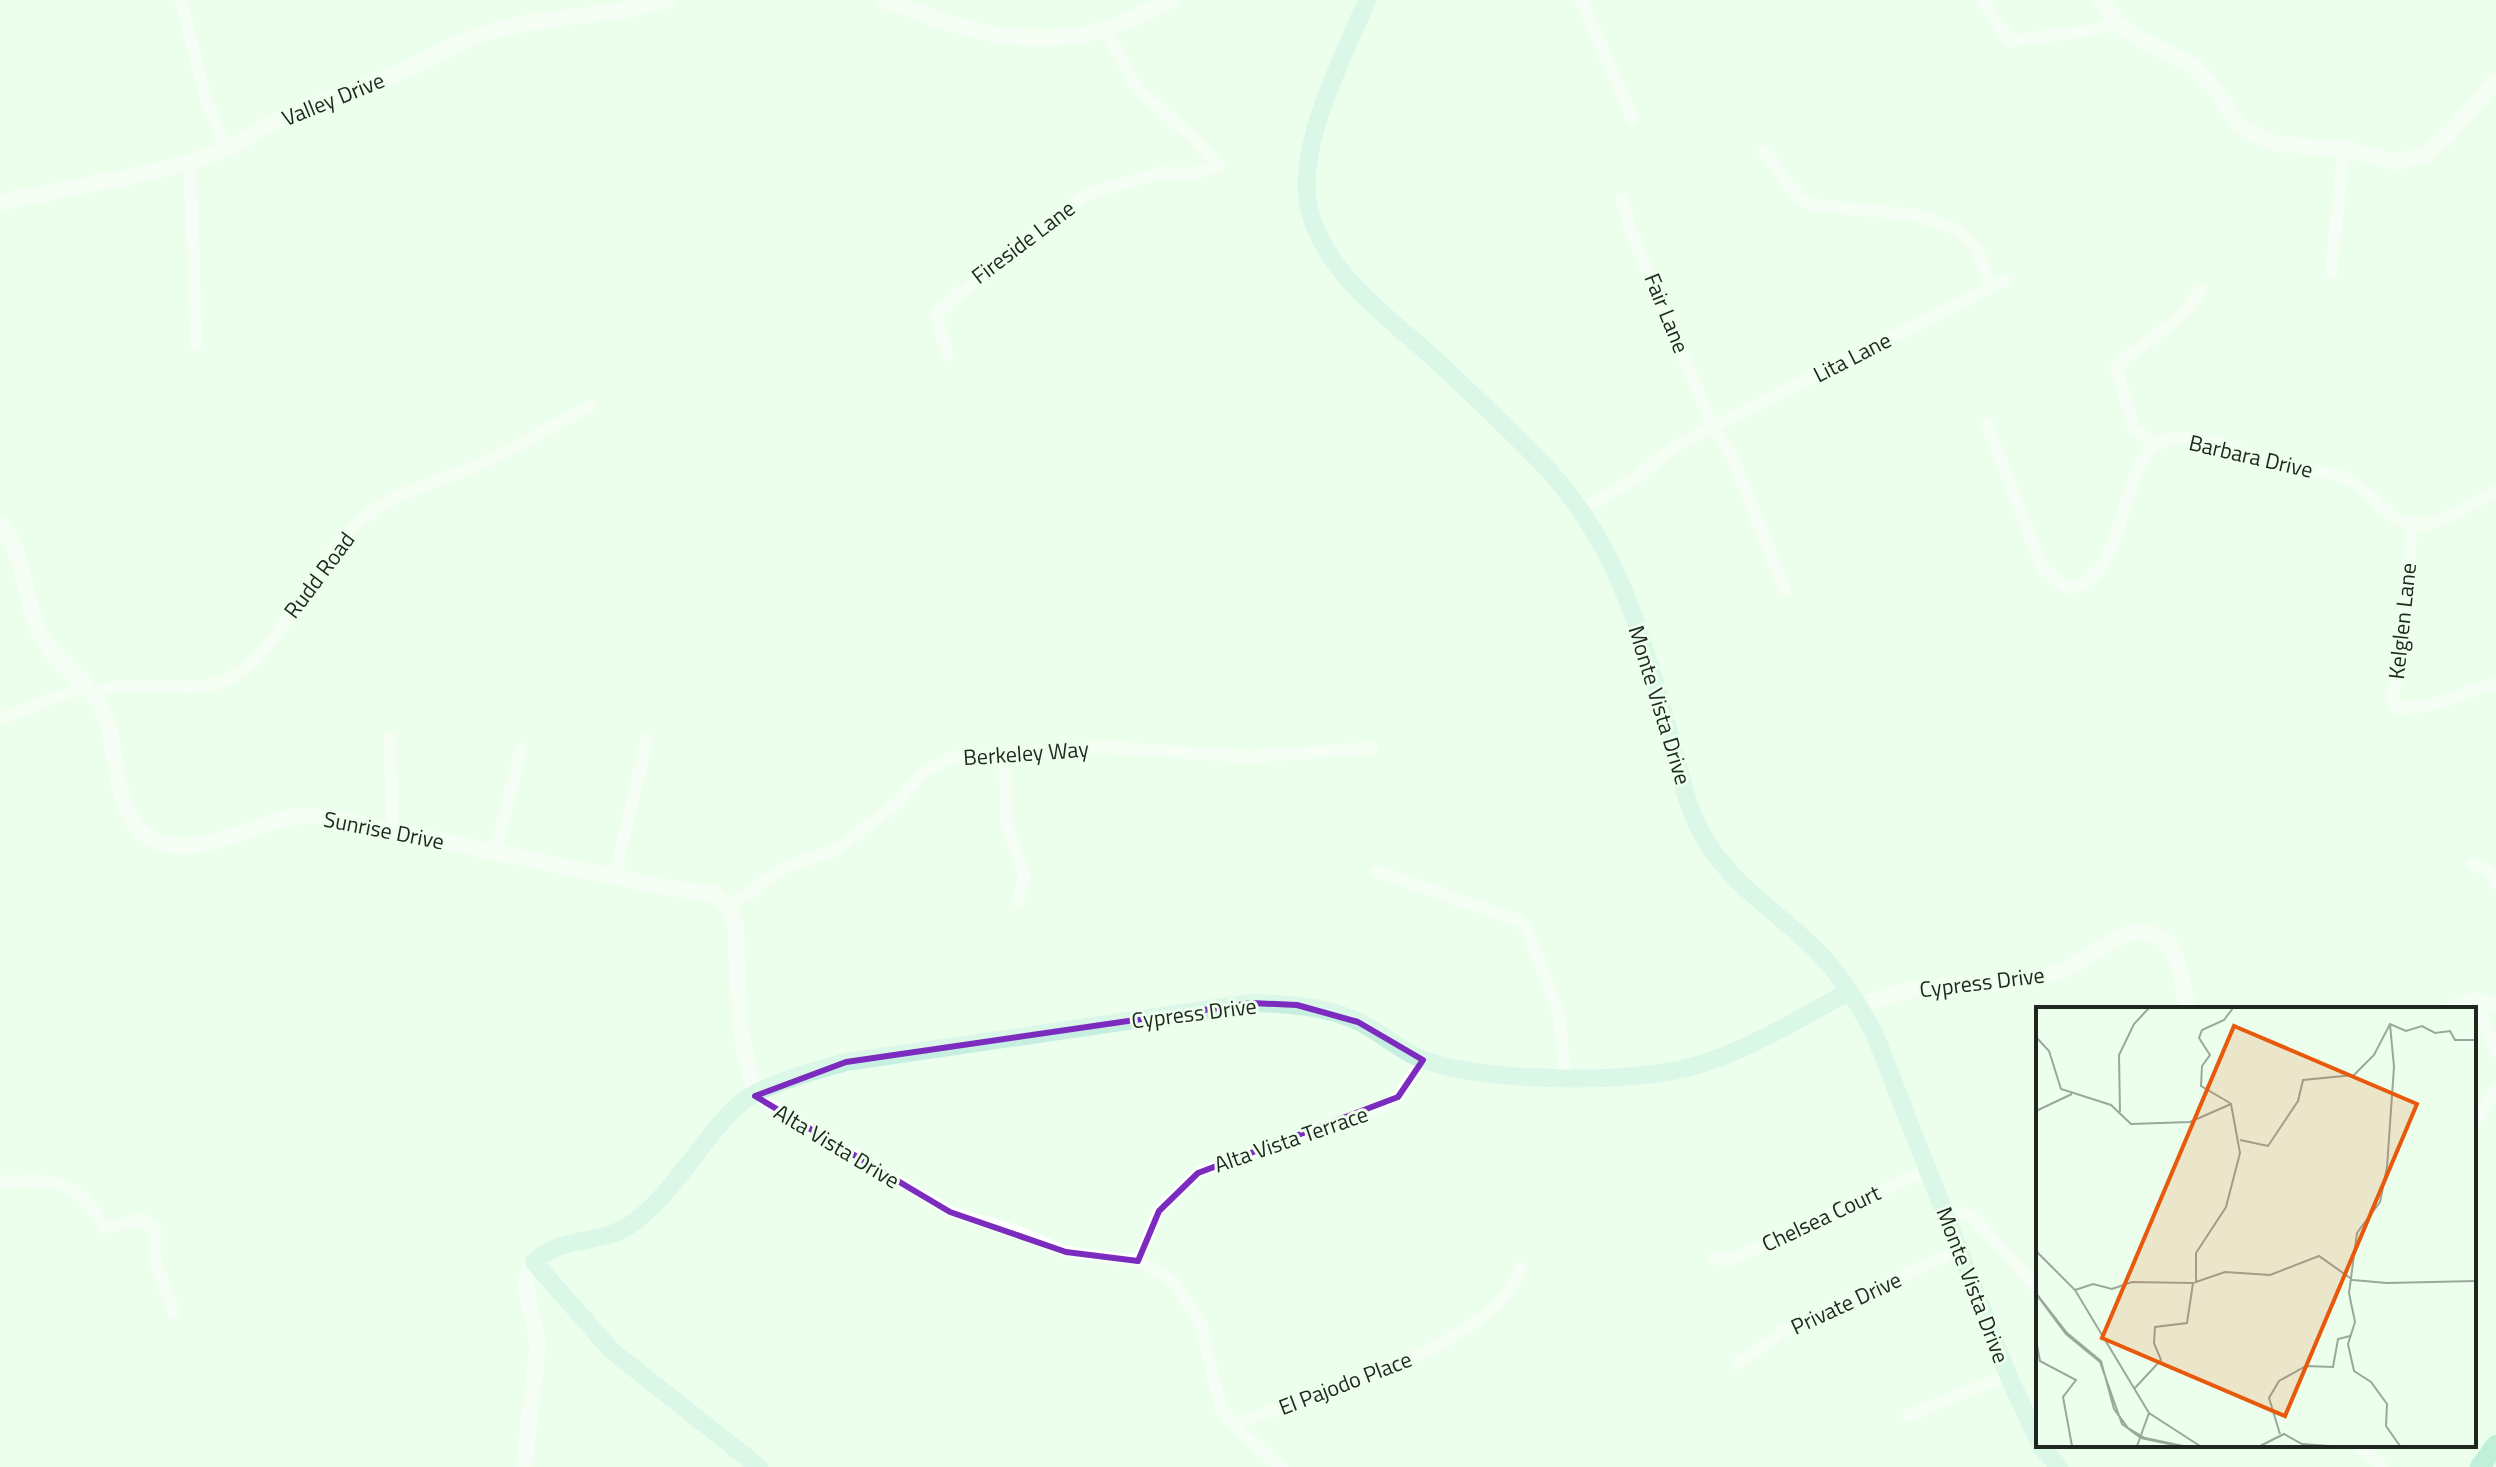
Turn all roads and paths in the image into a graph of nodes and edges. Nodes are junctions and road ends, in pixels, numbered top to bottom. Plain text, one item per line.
1 (181, 0) edge
2 (667, 0) edge
3 (884, 0) edge
4 (1173, 0) edge
5 (1367, 0) edge
6 (1581, 0) edge
7 (1982, 0) edge
8 (2101, 0) edge
9 (2116, 22) junction
10 (1105, 29) junction
11 (2495, 83) edge
12 (1633, 119) dead end
13 (227, 149) junction
14 (2344, 149) junction
15 (1764, 151) dead end
16 (190, 161) junction
17 (1622, 199) dead end
18 (0, 203) edge
19 (2331, 272) dead end
20 (2005, 280) dead end
21 (1991, 287) junction
22 (2201, 290) dead end
23 (196, 344) dead end
24 (947, 355) dead end
25 (591, 406) dead end
26 (1987, 424) dead end
27 (1713, 427) junction
28 (2157, 444) junction
29 (2496, 491) edge
30 (1583, 509) junction
31 (2412, 524) junction
32 (0, 525) edge
33 (1785, 590) dead end
34 (2496, 683) edge
35 (89, 690) junction
36 (0, 719) edge
37 (390, 737) dead end
38 (647, 739) dead end
39 (1372, 748) dead end
40 (521, 749) dead end
41 (1005, 753) junction
42 (393, 830) junction
43 (495, 852) junction
44 (2471, 863) dead end
45 (1376, 871) dead end
46 (615, 875) junction
47 (2496, 883) edge
48 (1017, 902) dead end
49 (728, 907) junction
50 (1855, 998) junction
51 (2476, 1000) junction
52 (2496, 1004) edge
53 (2189, 1007) edge
54 (2457, 1007) edge
55 (2496, 1052) edge
56 (1423, 1060) junction
57 (1565, 1076) junction
58 (2496, 1089) edge
59 (755, 1096) junction
60 (2476, 1121) edge
61 (1928, 1169) junction
62 (0, 1182) edge
63 (1946, 1215) junction
64 (1959, 1250) junction
65 (1713, 1258) dead end
66 (1138, 1261) junction
67 (534, 1262) junction
68 (1520, 1269) dead end
69 (2036, 1286) edge
70 (174, 1313) dead end
71 (1737, 1364) dead end
72 (2008, 1375) junction
73 (1907, 1416) dead end
74 (1233, 1424) junction
75 (2036, 1436) edge
76 (2496, 1445) edge
77 (2042, 1447) edge
78 (2360, 1447) edge
79 (524, 1467) edge
80 (759, 1467) edge
81 (1281, 1467) edge
82 (2059, 1467) edge
83 (2382, 1467) edge
84 (2480, 1467) edge

1 - 13 street
2 - 13 street, Valley Drive
3 - 10 street
4 - 10 street
5 - 30 main road, Monte Vista Drive
6 - 12 street
7 - 9 street
8 - 9 street
9 - 14 street
10 - 24 street, Fireside Lane
11 - 14 street
13 - 16 street, Valley Drive
14 - 19 street
15 - 21 street
16 - 18 street, Valley Drive
16 - 23 street
17 - 27 street, Fair Lane
20 - 21 street, Lita Lane
21 - 27 street, Lita Lane
22 - 28 street
25 - 35 street, Rudd Road
26 - 28 street, Barbara Drive
27 - 30 street, Lita Lane
27 - 33 street
28 - 31 street, Barbara Drive
29 - 31 street
30 - 50 main road, Monte Vista Drive
31 - 34 street, Kelglen Lane
32 - 35 street, Sunrise Drive
35 - 36 street, Rudd Road
35 - 42 street, Sunrise Drive
37 - 42 street
38 - 46 street
39 - 41 street, Berkeley Way
40 - 43 street
41 - 48 street
41 - 49 street, Berkeley Way
42 - 43 street, Sunrise Drive
43 - 46 street, Sunrise Drive
44 - 47 street
45 - 57 street
46 - 49 street, Sunrise Drive
49 - 59 street
50 - 53 street, Cypress Drive
50 - 57 main road, Cypress Drive
50 - 61 main road, Monte Vista Drive
51 - 52 street
51 - 54 street
51 - 55 street
56 - 57 main road, Cypress Drive
56 - 59 main road, Cypress Drive
56 - 66 street, Alta Vista Terrace
58 - 60 street
59 - 66 street, Alta Vista Drive
59 - 67 main road, Alta Vista Drive
61 - 63 main road, Monte Vista Drive
61 - 65 street, Chelsea Court
62 - 70 street
63 - 64 main road, Monte Vista Drive
63 - 69 street
64 - 71 street, Private Drive
64 - 72 main road, Monte Vista Drive
66 - 74 street, Alta Vista Drive
67 - 79 street
67 - 80 main road
68 - 74 street, El Pajodo Place
72 - 73 street
72 - 75 main road, Monte Vista Drive
74 - 81 street, Alta Vista Drive
76 - 84 main road
77 - 82 main road, Monte Vista Drive
78 - 83 street

